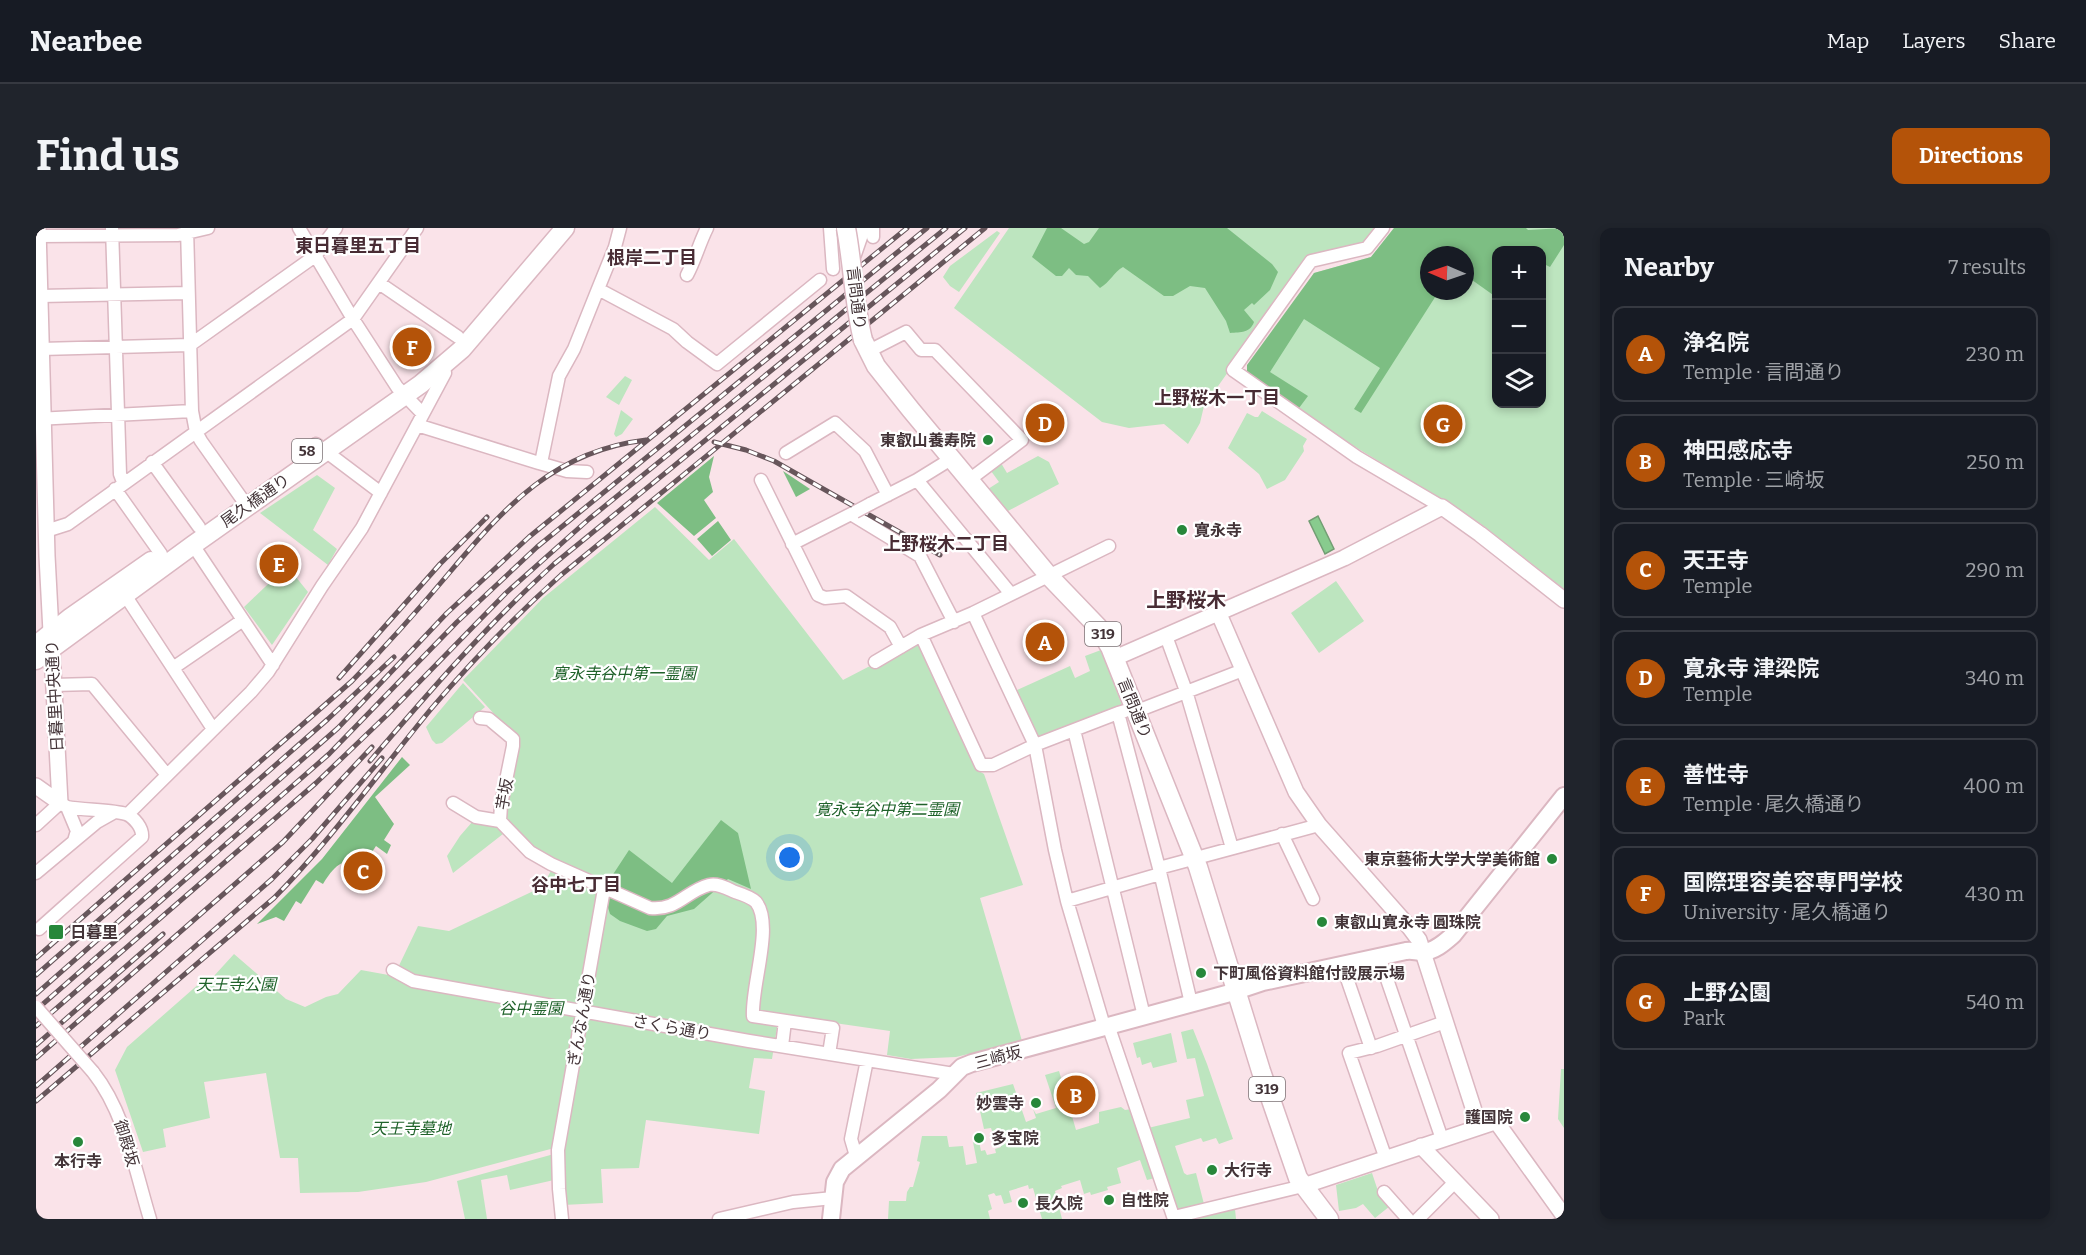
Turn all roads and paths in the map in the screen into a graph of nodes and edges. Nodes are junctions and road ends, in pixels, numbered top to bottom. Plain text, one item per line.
1 (208, 228) edge
2 (299, 228) edge
3 (336, 228) edge
4 (417, 228) edge
5 (552, 228) edge
6 (566, 228) edge
7 (620, 228) edge
8 (707, 228) edge
9 (830, 228) edge
10 (838, 228) edge
11 (846, 228) edge
12 (855, 228) edge
13 (1383, 228) edge
14 (187, 231) edge
15 (869, 231) edge
16 (38, 232) edge
17 (112, 232) edge
18 (852, 254) junction
19 (315, 256) junction
20 (833, 269) dead end
21 (687, 275) dead end
22 (820, 279) dead end
23 (379, 283) junction
24 (598, 289) junction
25 (188, 293) junction
26 (114, 295) junction
27 (38, 297) edge
28 (353, 319) junction
29 (458, 337) junction
30 (190, 345) junction
31 (865, 346) junction
32 (115, 348) junction
33 (41, 349) junction
34 (443, 366) junction
35 (400, 392) junction
36 (192, 411) junction
37 (118, 414) junction
38 (40, 418) edge
39 (420, 419) junction
40 (196, 432) junction
41 (321, 447) junction
42 (786, 453) dead end
43 (951, 459) junction
44 (152, 462) junction
45 (538, 463) junction
46 (587, 472) dead end
47 (761, 480) dead end
48 (917, 480) junction
49 (969, 480) junction
50 (119, 486) junction
51 (381, 493) junction
52 (888, 495) junction
53 (244, 502) junction
54 (1442, 507) junction
55 (853, 513) junction
56 (46, 531) junction
57 (196, 536) junction
58 (792, 544) junction
59 (1109, 546) dead end
60 (161, 554) junction
61 (42, 557) edge
62 (1049, 576) junction
63 (1011, 594) junction
64 (125, 595) junction
65 (1564, 600) edge
66 (973, 614) junction
67 (1219, 614) junction
68 (243, 620) junction
69 (954, 622) junction
70 (921, 635) junction
71 (1166, 636) junction
72 (46, 643) edge
73 (901, 646) junction
74 (1115, 658) junction
75 (36, 660) edge
76 (875, 662) dead end
77 (273, 665) junction
78 (173, 668) junction
79 (1243, 670) junction
80 (53, 685) junction
81 (1186, 691) junction
82 (1130, 710) junction
83 (480, 718) dead end
84 (213, 729) junction
85 (1074, 730) junction
86 (1035, 745) junction
87 (167, 775) junction
88 (36, 786) edge
89 (1564, 796) edge
90 (453, 803) dead end
91 (63, 805) junction
92 (113, 813) junction
93 (128, 814) junction
94 (500, 821) junction
95 (36, 825) edge
96 (1318, 825) junction
97 (1282, 834) junction
98 (74, 841) junction
99 (1232, 848) junction
100 (1194, 858) junction
101 (1159, 871) junction
102 (36, 873) edge
103 (1112, 888) junction
104 (604, 889) junction
105 (1312, 899) dead end
106 (1067, 901) junction
107 (39, 929) dead end
108 (1423, 952) junction
109 (1379, 956) junction
110 (1342, 964) junction
111 (393, 970) dead end
112 (1237, 990) junction
113 (1191, 1003) junction
114 (36, 1007) edge
115 (583, 1011) junction
116 (1144, 1016) junction
117 (785, 1021) junction
118 (1445, 1022) junction
119 (1106, 1026) junction
120 (1406, 1036) junction
121 (782, 1046) junction
122 (1371, 1048) junction
123 (829, 1054) junction
124 (867, 1060) junction
125 (954, 1074) junction
126 (1479, 1126) junction
127 (1442, 1139) junction
128 (1421, 1146) junction
129 (856, 1156) junction
130 (1386, 1158) junction
131 (1455, 1182) junction
132 (1304, 1186) junction
133 (1384, 1192) dead end
134 (833, 1198) junction
135 (1564, 1216) edge
136 (1174, 1218) edge
137 (1486, 1218) edge
138 (150, 1219) edge
139 (562, 1219) edge
140 (719, 1219) edge
141 (831, 1219) edge
142 (1329, 1219) edge
143 (1408, 1219) edge
144 (1418, 1219) edge

1 - 14 street
2 - 19 street
3 - 19 street
4 - 23 street
5 - 29 main road, 尾久橋通り / 58
6 - 34 main road, 尾久橋通り / 58
7 - 24 street
8 - 21 street
9 - 20 street
10 - 18 main road
11 - 18 main road, 言問通り / 319, bridge
12 - 18 main road, 言問通り / 319
13 - 54 street
14 - 17 street
14 - 25 street
15 - 18 main road
16 - 17 street
16 - 27 street, 日暮里中央通り
17 - 26 street
18 - 31 main road, 言問通り / 319, bridge
19 - 28 street
19 - 30 street
22 - 24 street
23 - 28 street
23 - 29 street
24 - 45 street
25 - 26 street
25 - 30 street
26 - 27 street
26 - 32 street
27 - 33 street, 日暮里中央通り
28 - 35 street
28 - 40 street
29 - 35 main road, 尾久橋通り / 58
30 - 32 street
30 - 36 street
31 - 43 main road, 言問通り / 319
31 - 49 street
32 - 33 street
32 - 37 street
33 - 38 street, 日暮里中央通り
34 - 35 main road, 尾久橋通り / 58
34 - 39 street
35 - 39 street
35 - 41 main road, 尾久橋通り / 58
36 - 37 street
36 - 40 street
37 - 38 street
37 - 50 street
38 - 56 street, 日暮里中央通り
39 - 45 street
39 - 51 street
40 - 44 street
40 - 53 street
41 - 51 street
41 - 53 main road, 尾久橋通り / 58
42 - 52 street
43 - 48 street
43 - 49 main road, 言問通り / 319
44 - 50 street
44 - 57 street
45 - 46 street
47 - 58 street
48 - 52 street
48 - 63 street
49 - 62 main road, 言問通り / 319
50 - 56 street
50 - 60 street
51 - 77 street
52 - 55 street, bridge
53 - 57 main road, 尾久橋通り / 58
54 - 65 street
54 - 67 street
55 - 58 street
55 - 69 street
56 - 61 street, 日暮里中央通り
57 - 60 main road, 尾久橋通り / 58
57 - 64 main road, 尾久橋通り / 58
57 - 68 street
58 - 73 street
59 - 62 street
60 - 72 main road, 尾久橋通り / 58
61 - 72 street, 日暮里中央通り
62 - 63 street
62 - 74 main road, 言問通り / 319
63 - 66 street
64 - 72 main road, 尾久橋通り / 58
64 - 78 street
66 - 69 street
66 - 86 street
67 - 71 street
67 - 79 street
68 - 77 street
68 - 78 street
69 - 70 street
70 - 73 street
70 - 86 street
71 - 74 street
71 - 81 street
72 - 75 main road, 尾久橋通り / 58
72 - 80 street, 日暮里中央通り
73 - 76 street
74 - 82 main road, 言問通り / 319
77 - 84 street
78 - 84 street
79 - 81 street
79 - 96 street
80 - 87 street
80 - 91 street, 日暮里中央通り
81 - 82 street
81 - 99 street
82 - 85 street
82 - 100 main road, 言問通り / 319
82 - 101 street
83 - 94 street, 芋坂
84 - 87 street
85 - 86 street
85 - 103 street
86 - 106 street
87 - 93 street
88 - 91 street
89 - 108 main road
90 - 94 street
91 - 92 street
91 - 95 street
91 - 98 street
92 - 93 street
92 - 98 street
93 - 107 street
94 - 104 street, 芋坂
96 - 97 street
96 - 108 street
97 - 99 street
97 - 105 street
98 - 102 street
99 - 100 street
100 - 101 street
100 - 112 main road, 言問通り / 319
101 - 103 street
101 - 113 street
103 - 106 street
103 - 116 street
104 - 115 street, ぎんなん通り
104 - 117 street, 芋坂
106 - 119 street
108 - 109 main road, 三崎坂
108 - 118 street
109 - 110 main road, 三崎坂
109 - 120 street
110 - 112 main road, 三崎坂
110 - 122 street
111 - 115 street, さくら通り
112 - 113 main road, 三崎坂
112 - 132 main road, 言問通り / 319
113 - 116 main road, 三崎坂
114 - 138 street, 御殿坂, bridge
115 - 121 street, さくら通り
115 - 139 street, ぎんなん通り
116 - 119 main road, 三崎坂
117 - 121 street
117 - 123 street
118 - 120 street
118 - 126 street
119 - 125 main road, 三崎坂
119 - 136 street
120 - 122 street
120 - 127 street
121 - 123 street, さくら通り
122 - 130 street
123 - 124 street, さくら通り
124 - 125 street, さくら通り
124 - 129 street
125 - 129 main road, 三崎坂
126 - 127 street
126 - 135 street
127 - 128 street
128 - 130 street
128 - 131 street
129 - 134 main road, 三崎坂
130 - 132 street
131 - 137 street
131 - 144 street
132 - 136 street
132 - 142 main road, 言問通り / 319
133 - 143 street
134 - 140 street
134 - 141 main road, 三崎坂

